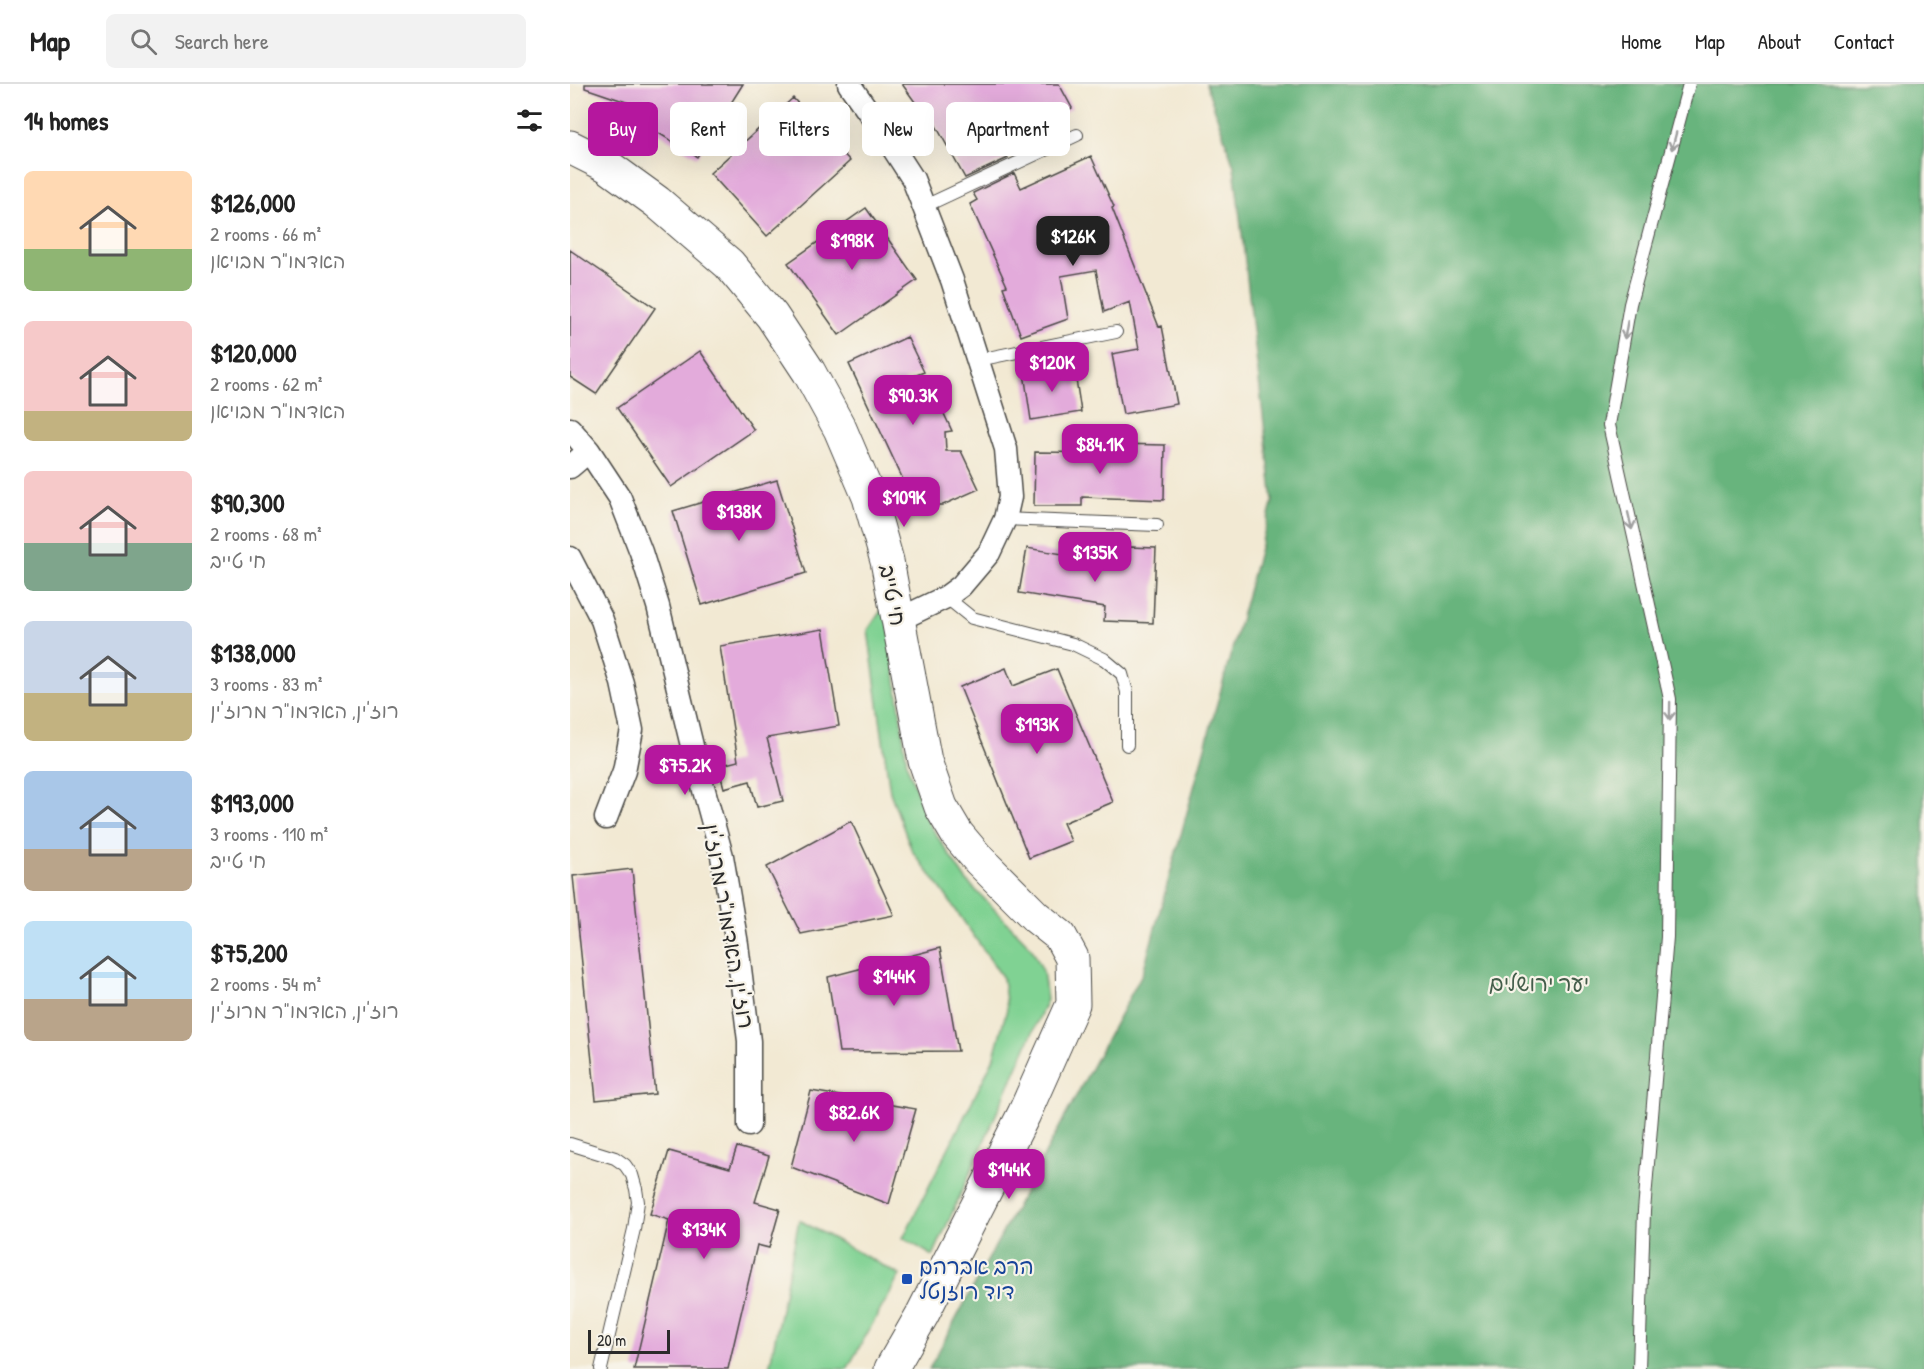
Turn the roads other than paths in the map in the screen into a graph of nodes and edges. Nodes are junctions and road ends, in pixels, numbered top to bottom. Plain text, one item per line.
1 (849, 84) edge
2 (1689, 84) edge
3 (1077, 135) dead end
4 (570, 147) edge
5 (925, 207) junction
6 (1116, 332) dead end
7 (978, 360) junction
8 (570, 429) edge
9 (590, 451) junction
10 (570, 467) edge
11 (1005, 519) junction
12 (1157, 525) dead end
13 (570, 558) edge
14 (946, 597) junction
15 (898, 620) junction
16 (1127, 745) dead end
17 (606, 818) dead end
18 (749, 1125) dead end
19 (570, 1144) edge
20 (601, 1369) edge
21 (891, 1369) edge
22 (1639, 1369) edge

1 - 5 street
2 -> 22 lane
3 - 5 lane
4 - 15 street, חי טייב
5 - 7 street
6 - 7 lane
7 - 11 street
8 - 9 street, רוז'ין, האדמו"ר מרוז'ין
9 - 10 street
9 - 18 street, רוז'ין, האדמו"ר מרוז'ין
11 - 12 lane
11 - 14 street
13 - 17 street
14 - 15 street
14 - 16 lane
15 - 21 street, חי טייב
19 - 20 lane

